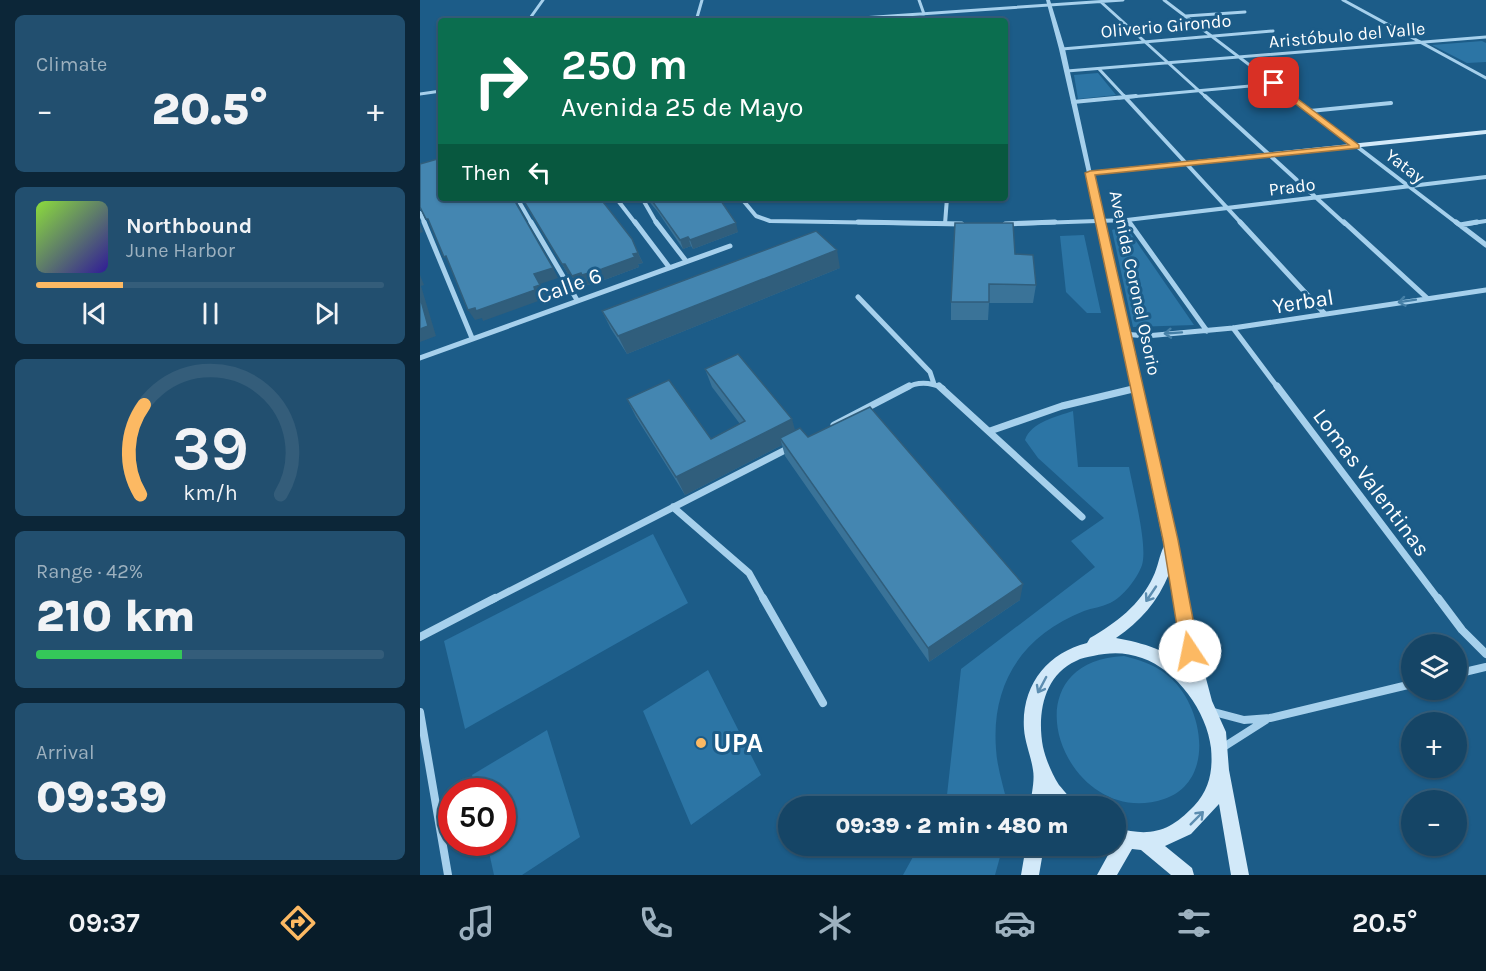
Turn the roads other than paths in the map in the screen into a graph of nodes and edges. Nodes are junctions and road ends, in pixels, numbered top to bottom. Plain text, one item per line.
1 (543, 0) edge
2 (702, 0) edge
3 (919, 0) edge
4 (1123, 0) edge
5 (1164, 0) edge
6 (1343, 0) edge
7 (1049, 2) edge
8 (1101, 2) junction
9 (1245, 12) dead end
10 (934, 13) junction
11 (924, 14) junction
12 (1185, 16) junction
13 (530, 18) edge
14 (697, 18) edge
15 (863, 18) edge
16 (936, 18) edge
17 (1273, 31) dead end
18 (1211, 36) junction
19 (1486, 37) edge
20 (1143, 42) junction
21 (1421, 43) junction
22 (1062, 48) junction
23 (1240, 57) junction
24 (1168, 64) junction
25 (1100, 69) junction
26 (1067, 71) junction
27 (1486, 78) edge
28 (1274, 83) junction
29 (438, 91) edge
30 (1197, 91) junction
31 (420, 94) edge
32 (1125, 98) junction
33 (1073, 102) junction
34 (1391, 103) dead end
35 (1309, 111) junction
36 (1486, 132) edge
37 (1356, 147) junction
38 (1270, 156) junction
39 (1187, 165) junction
40 (1090, 173) junction
41 (1486, 177) edge
42 (1410, 187) junction
43 (1318, 198) junction
44 (518, 201) edge
45 (618, 201) edge
46 (644, 201) edge
47 (744, 201) edge
48 (947, 201) edge
49 (1228, 208) junction
50 (420, 213) edge
51 (1127, 220) junction
52 (1486, 221) edge
53 (1100, 222) junction
54 (945, 224) junction
55 (967, 224) edge
56 (999, 224) edge
57 (1460, 225) junction
58 (1486, 245) edge
59 (730, 246) dead end
60 (686, 261) junction
61 (669, 267) junction
62 (1486, 290) edge
63 (858, 297) dead end
64 (1427, 298) junction
65 (578, 300) junction
66 (1325, 314) junction
67 (1233, 328) junction
68 (1207, 331) junction
69 (1124, 334) junction
70 (472, 338) junction
71 (420, 358) edge
72 (934, 384) junction
73 (1137, 388) junction
74 (831, 426) edge
75 (990, 431) junction
76 (799, 442) edge
77 (673, 507) junction
78 (1082, 517) dead end
79 (1170, 540) junction
80 (420, 637) edge
81 (1084, 648) junction
82 (1486, 654) edge
83 (1486, 666) edge
84 (1467, 671) edge
85 (1401, 687) edge
86 (823, 703) dead end
87 (1207, 705) junction
88 (420, 712) edge
89 (1270, 718) junction
90 (1221, 758) junction
91 (1042, 773) junction
92 (1040, 796) edge
93 (1055, 796) edge
94 (1129, 840) edge
95 (1033, 856) edge
96 (448, 875) edge
97 (1030, 875) edge
98 (1106, 875) edge
99 (1185, 875) edge
100 (1240, 875) edge

1 - 13 street
2 - 14 street
3 - 11 street
4 - 8 street
5 - 12 street, Yatay
6 - 21 street
7 - 8 street
7 - 10 street
7 - 22 street, Avenida Coronel Osorio
8 - 20 street
9 - 12 street
10 - 11 street
10 - 16 street
11 - 15 street
12 - 18 street, Yatay
17 - 18 street, Oliverio Girondo
18 - 20 street, Oliverio Girondo
18 - 23 street, Yatay
19 - 21 street, Aristóbulo del Valle
20 - 22 street, Oliverio Girondo
20 - 24 street
21 - 23 street, Aristóbulo del Valle
21 - 27 street
22 - 26 street, Avenida Coronel Osorio
23 - 24 street, Aristóbulo del Valle
23 - 28 street, Yatay
24 - 25 street, Aristóbulo del Valle
24 - 30 street
25 - 26 street, Aristóbulo del Valle
25 - 32 street
26 - 33 street, Avenida Coronel Osorio
28 - 30 street
28 - 35 street, Yatay
29 - 31 street
30 - 32 street
30 - 38 street
32 - 33 street
32 - 39 street
33 - 40 street, Avenida Coronel Osorio
34 - 35 street
35 - 37 street, Yatay
36 - 37 main road
37 - 38 main road
37 - 42 street, Yatay
38 - 39 main road
38 - 43 street
39 - 40 main road
39 - 49 street
40 - 53 main road, Avenida Coronel Osorio
41 - 42 street, Prado
42 - 43 street, Prado
42 - 57 street, Yatay
43 - 49 street, Prado
43 - 64 street
44 - 65 street
45 - 61 street
46 - 60 street
47 - 54 street
48 - 54 street
49 - 51 street, Prado
49 - 66 street
50 - 70 street
51 - 53 street, Prado
51 - 68 street
52 - 57 street
53 - 56 street, Prado
53 - 69 main road, Avenida Coronel Osorio
54 - 55 street
57 - 58 street, Yatay
59 - 60 street, Calle 6
60 - 61 street, Calle 6
61 - 65 street, Calle 6
62 - 64 street, Yerbal
63 - 72 street
64 -> 66 street, Yerbal
65 - 70 street, Calle 6
66 - 67 street, Yerbal
67 - 68 street, Yerbal
67 - 82 street, Lomas Valentinas
68 -> 69 street, Yerbal
69 - 73 main road, Avenida Coronel Osorio
70 - 71 street, Calle 6
72 - 74 street
72 - 75 street
73 - 75 street
73 - 79 main road, Avenida Coronel Osorio
75 - 78 street
76 - 77 street
77 - 80 street
77 - 86 street
79 -> 81 main road, Avenida Coronel Osorio
79 - 87 main road, Avenida Coronel Osorio
81 - 87 main road
81 -> 91 main road, Avenida Coronel Osorio
83 - 84 street
85 - 89 street
87 - 89 street
87 - 90 main road, Avenida Coronel Osorio
88 - 96 street
89 - 90 street
94 -> 90 main road
90 - 100 main road
91 - 92 main road
91 - 93 main road
94 - 98 main road
94 - 99 main road
95 - 97 main road

